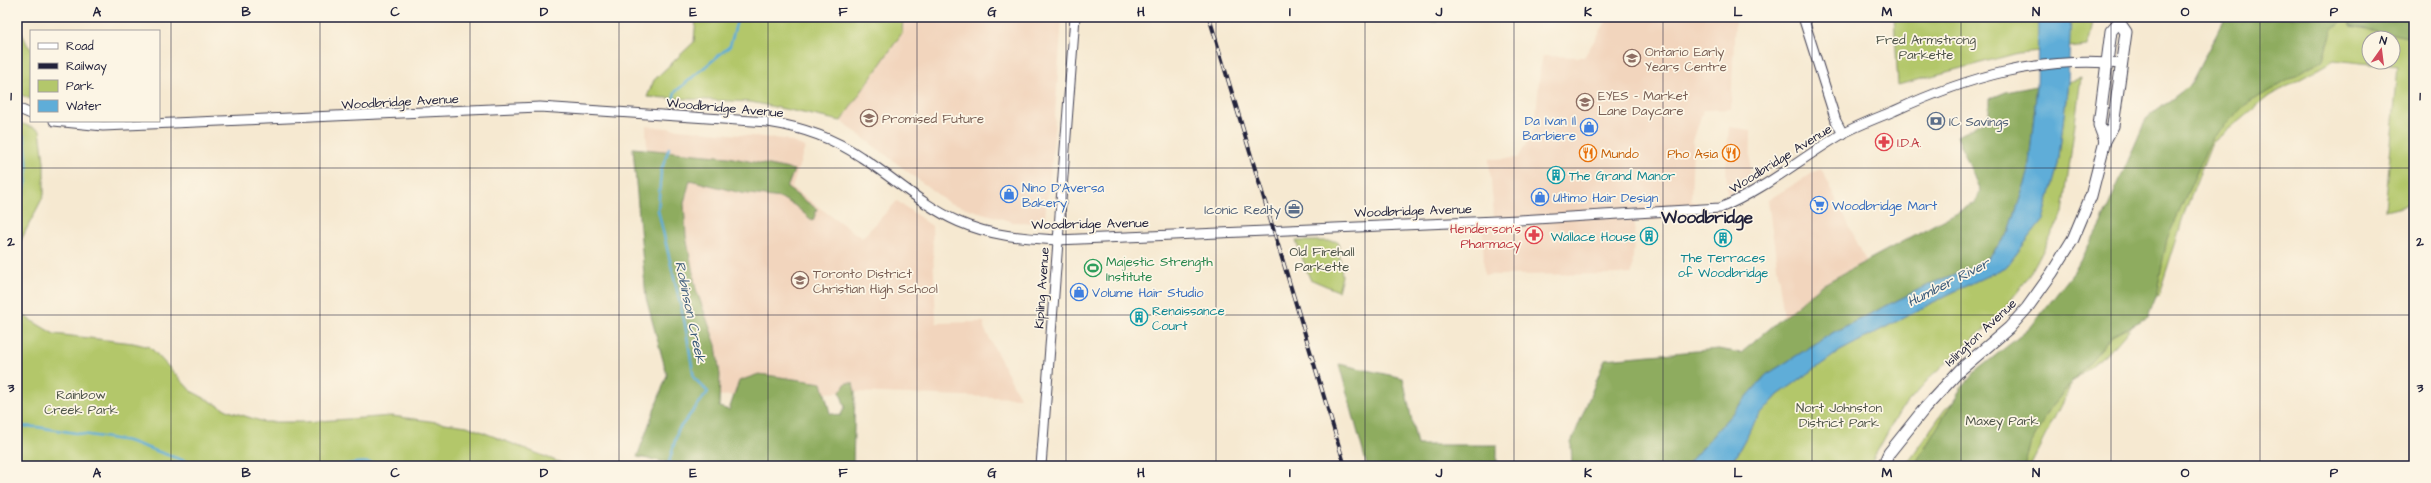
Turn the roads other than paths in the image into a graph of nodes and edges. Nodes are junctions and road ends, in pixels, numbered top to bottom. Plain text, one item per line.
1 (1075, 17) edge
2 (1803, 17) edge
3 (2120, 20) edge
4 (2106, 62) junction
5 (2122, 64) junction
6 (17, 108) edge
7 (30, 114) edge
8 (64, 122) edge
9 (1843, 134) junction
10 (2105, 141) junction
11 (1057, 240) junction
12 (1041, 466) edge
13 (1883, 466) edge

1 - 11 street, Kipling Avenue
2 - 9 street
3 - 4 main road, Islington Avenue
3 - 5 main road, Islington Avenue
4 - 5 street, Woodbridge Avenue
4 - 9 street, Woodbridge Avenue
4 - 10 main road, Islington Avenue
5 - 10 main road, Islington Avenue
6 - 7 street
8 - 11 street, Woodbridge Avenue
9 - 11 street, Woodbridge Avenue
10 - 13 main road, Islington Avenue
11 - 12 street, Kipling Avenue

